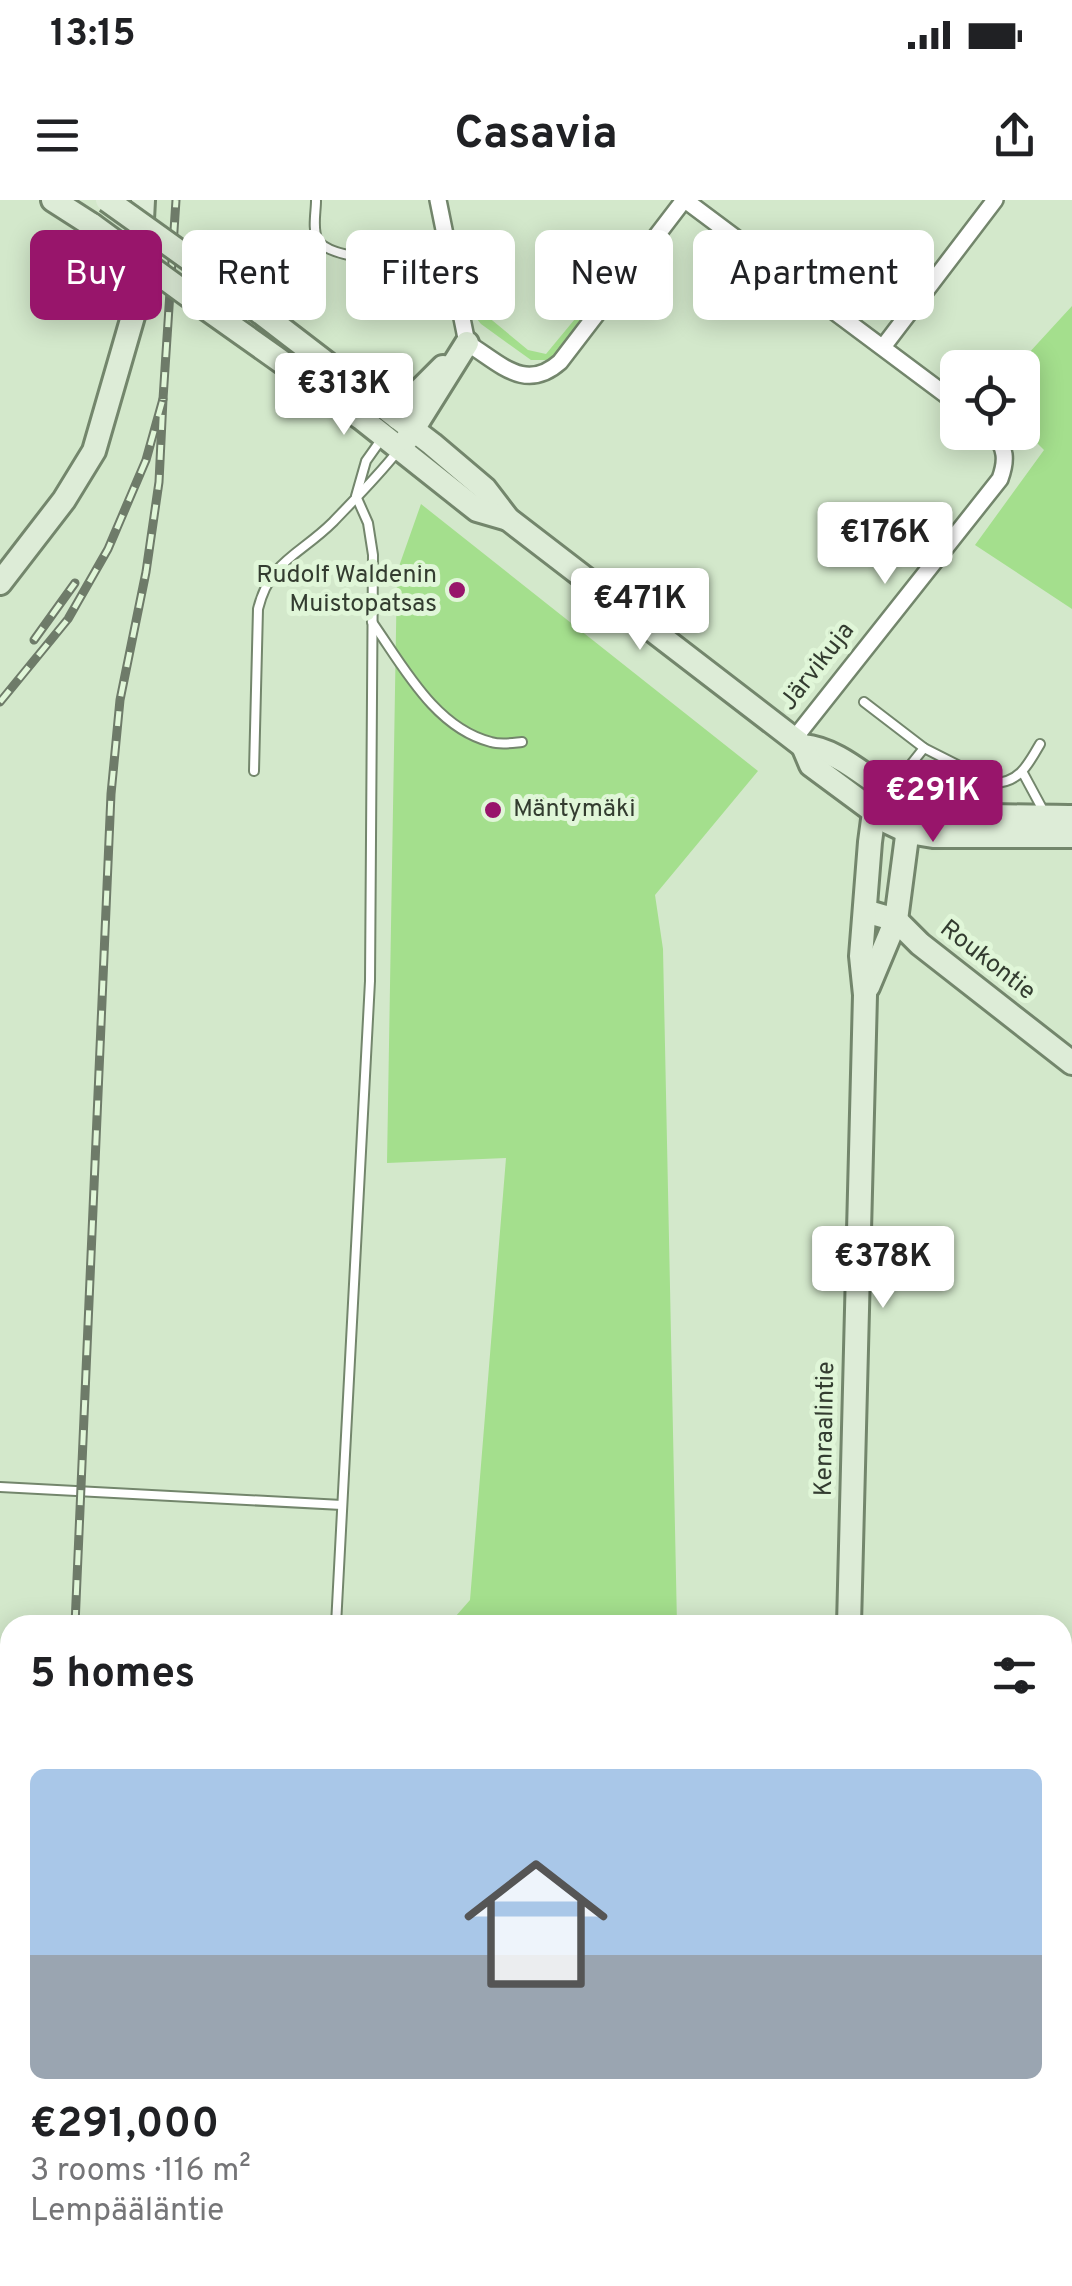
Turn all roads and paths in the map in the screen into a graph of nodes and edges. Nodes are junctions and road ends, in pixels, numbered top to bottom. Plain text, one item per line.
1 (53, 200) edge
2 (108, 200) edge
3 (143, 200) edge
4 (438, 200) edge
5 (684, 200) edge
6 (995, 200) edge
7 (316, 201) edge
8 (444, 230) edge
9 (346, 253) edge
10 (462, 320) edge
11 (467, 343) junction
12 (883, 347) junction
13 (940, 390) edge
14 (406, 424) junction
15 (391, 443) junction
16 (1003, 450) edge
17 (356, 496) junction
18 (508, 519) junction
19 (0, 583) edge
20 (372, 622) junction
21 (864, 702) dead end
22 (522, 742) dead end
23 (798, 742) junction
24 (1040, 744) dead end
25 (924, 748) junction
26 (254, 771) dead end
27 (1023, 773) junction
28 (889, 792) junction
29 (874, 812) junction
30 (1046, 816) junction
31 (1072, 817) edge
32 (909, 832) junction
33 (1072, 836) edge
34 (865, 911) junction
35 (896, 920) junction
36 (865, 995) junction
37 (1072, 1063) edge
38 (0, 1487) edge
39 (342, 1505) junction
40 (336, 1615) edge
41 (849, 1615) edge

1 - 15 main road, bridge
2 - 14 main road, bridge
3 - 19 main road
4 - 8 street
5 - 11 street
5 - 12 street
6 - 12 street
7 - 9 lane
10 - 11 street
11 - 14 main road
12 - 13 street
14 - 15 main road
14 - 18 main road
15 - 17 lane
15 - 17 lane
15 - 18 main road
16 - 23 street, Järvikuja
17 - 20 lane
17 - 26 lane
18 - 23 main road
20 - 22 lane
20 - 39 lane
21 - 25 lane
23 - 28 main road
23 - 29 main road
24 - 27 lane
25 - 27 lane
25 - 28 lane
27 - 30 lane
28 - 29 main road
28 - 30 main road
28 - 32 main road
29 - 32 main road
29 - 34 main road, Kenraalintie
30 - 31 main road
32 - 33 main road
32 - 35 main road, Kenraalintie
34 - 35 main road, Roukontie
34 - 36 main road, Kenraalintie
35 - 36 main road, Kenraalintie
35 - 37 main road, Roukontie
36 - 41 main road, Kenraalintie
38 - 39 lane
39 - 40 lane

